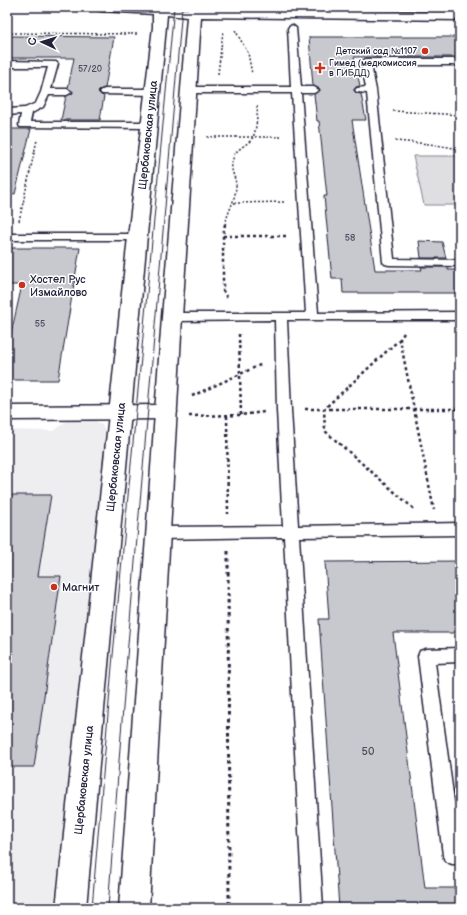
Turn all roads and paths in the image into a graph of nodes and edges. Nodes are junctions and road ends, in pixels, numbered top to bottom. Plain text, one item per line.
1 (102, 7) edge
2 (160, 9) edge
3 (195, 10) edge
4 (460, 16) edge
5 (224, 28) dead end
6 (234, 28) dead end
7 (292, 28) dead end
8 (7, 33) edge
9 (139, 34) dead end
10 (460, 62) edge
11 (7, 64) edge
12 (188, 90) junction
13 (216, 90) junction
14 (256, 90) junction
15 (297, 90) junction
16 (314, 90) dead end
17 (46, 92) junction
18 (67, 92) dead end
19 (104, 92) dead end
20 (153, 92) junction
21 (374, 110) junction
22 (7, 112) edge
23 (27, 112) junction
24 (460, 115) edge
25 (40, 125) junction
26 (150, 125) junction
27 (300, 137) junction
28 (207, 138) dead end
29 (253, 138) junction
30 (377, 139) junction
31 (460, 149) edge
32 (234, 202) junction
33 (305, 202) junction
34 (223, 236) junction
35 (307, 236) junction
36 (11, 237) edge
37 (137, 237) junction
38 (460, 263) edge
39 (416, 316) junction
40 (460, 316) edge
41 (172, 317) junction
42 (238, 317) junction
43 (281, 317) junction
44 (312, 317) junction
45 (400, 339) junction
46 (282, 354) junction
47 (241, 374) junction
48 (188, 398) dead end
49 (414, 409) junction
50 (460, 409) edge
51 (284, 410) junction
52 (324, 410) junction
53 (120, 412) junction
54 (7, 413) edge
55 (177, 414) junction
56 (241, 415) junction
57 (227, 416) junction
58 (438, 530) junction
59 (460, 530) edge
60 (292, 532) junction
61 (159, 533) junction
62 (228, 533) junction
63 (460, 655) edge
64 (460, 855) edge
65 (71, 908) edge
66 (134, 908) edge
67 (230, 908) edge
68 (313, 908) edge

1 - 2 main road
2 - 3 main road
2 - 20 main road, Щербаковская улица
3 - 4 main road
3 - 12 main road
5 - 13 path
6 - 14 path
7 - 15 lane
8 - 9 path
10 - 21 lane
11 - 17 lane
12 - 13 lane
12 - 41 main road
13 - 14 lane
14 - 15 lane
14 - 29 path
15 - 16 lane
15 - 27 lane
17 - 18 lane
17 - 23 lane
19 - 20 lane
20 - 26 main road, Щербаковская улица
21 - 24 path
21 - 30 lane
22 - 23 lane
23 - 25 lane
25 - 26 lane
25 - 36 path
26 - 37 main road, Щербаковская улица
27 - 29 path
27 - 33 lane
28 - 29 path
29 - 32 path
30 - 31 path
30 - 38 lane
32 - 33 path
32 - 34 path
33 - 35 lane
34 - 35 path
34 - 42 path
35 - 44 lane
36 - 37 lane
37 - 53 main road, Щербаковская улица
39 - 40 lane
39 - 44 lane
39 - 45 path
41 - 42 lane
41 - 55 main road
42 - 43 lane
42 - 47 path
43 - 44 lane
43 - 46 lane
45 - 49 path
45 - 52 path
46 - 47 path
46 - 51 lane
47 - 48 path
47 - 56 path
49 - 50 path
49 - 52 path
49 - 58 path
51 - 52 path
51 - 56 path
51 - 60 lane
52 - 58 path
53 - 54 main road
53 - 55 main road
53 - 65 main road, Щербаковская улица
55 - 57 path
55 - 61 main road
56 - 57 path
57 - 62 path
58 - 59 lane
58 - 60 lane
60 - 62 lane
60 - 68 lane
61 - 62 lane
61 - 66 main road
62 - 67 path
63 - 64 lane

